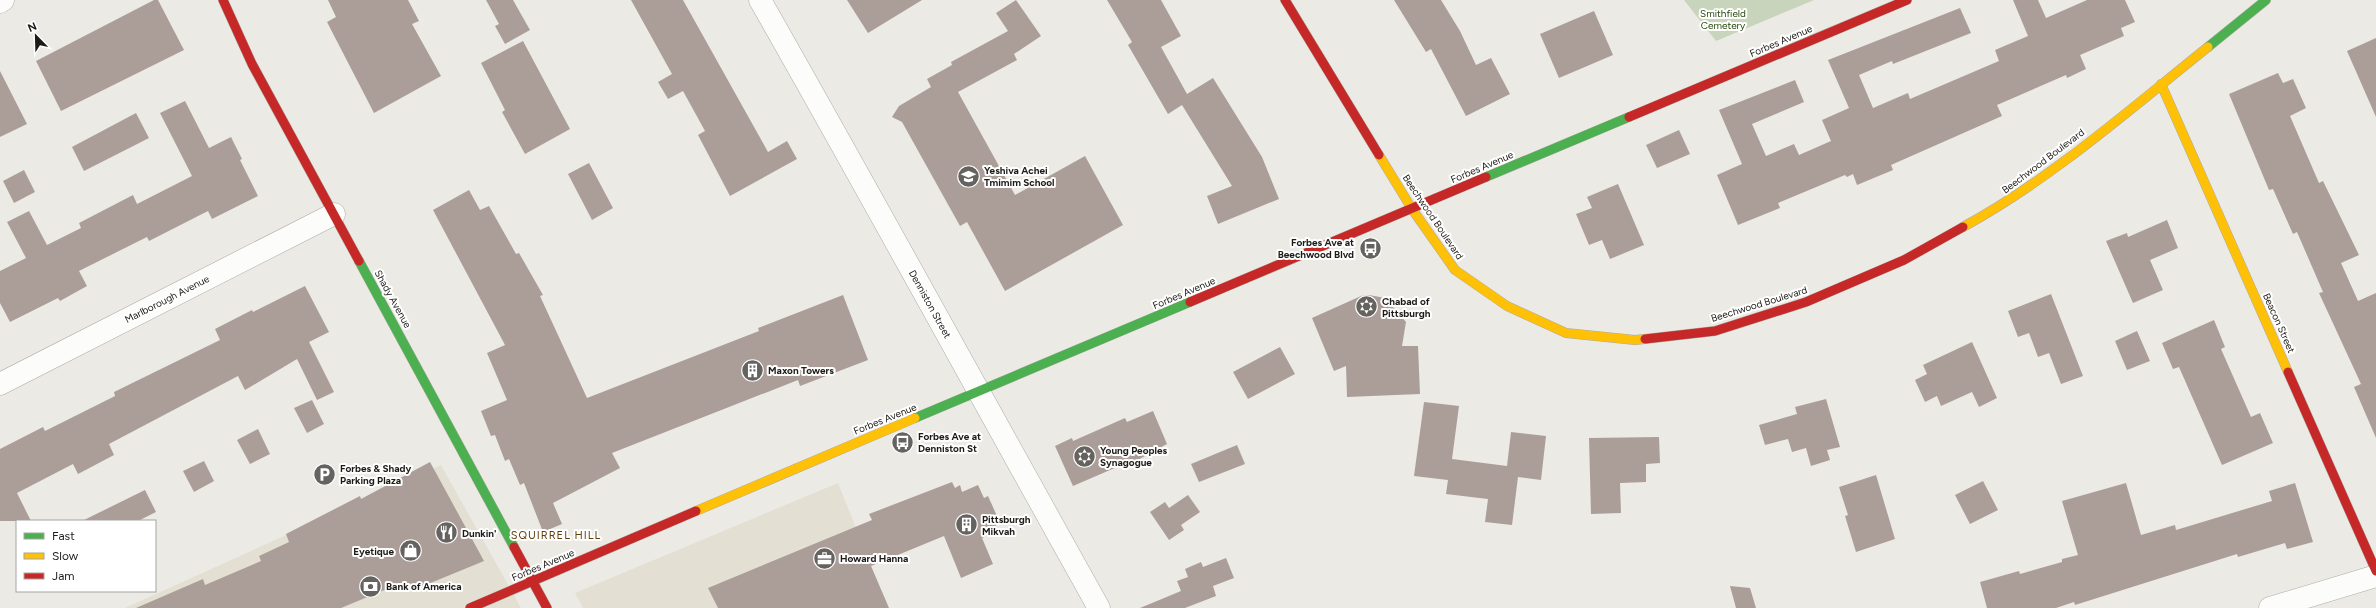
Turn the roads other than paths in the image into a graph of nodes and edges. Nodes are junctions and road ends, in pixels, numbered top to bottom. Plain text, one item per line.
1 (3, 0) edge
2 (223, 0) edge
3 (760, 0) edge
4 (1285, 0) edge
5 (1907, 0) edge
6 (2266, 0) edge
7 (0, 2) edge
8 (2161, 84) junction
9 (1412, 209) junction
10 (334, 214) junction
11 (0, 384) edge
12 (978, 392) junction
13 (2376, 571) edge
14 (2376, 576) edge
15 (533, 582) junction
16 (470, 608) edge
17 (547, 608) edge
18 (1099, 608) edge
19 (2270, 608) edge

1 - 7 street
2 - 10 main road, Shady Avenue
3 - 12 street, Denniston Street
4 - 9 main road, Beechwood Boulevard
5 - 9 main road, Forbes Avenue
6 - 8 main road, Beechwood Boulevard
8 - 9 main road, Beechwood Boulevard
8 - 13 main road, Beacon Street
9 - 12 main road, Forbes Avenue
10 - 11 street, Marlborough Avenue
10 - 15 main road, Shady Avenue
12 - 15 main road, Forbes Avenue
12 - 18 street, Denniston Street
14 - 19 street
15 - 16 main road, Forbes Avenue
15 - 17 main road, Shady Avenue

